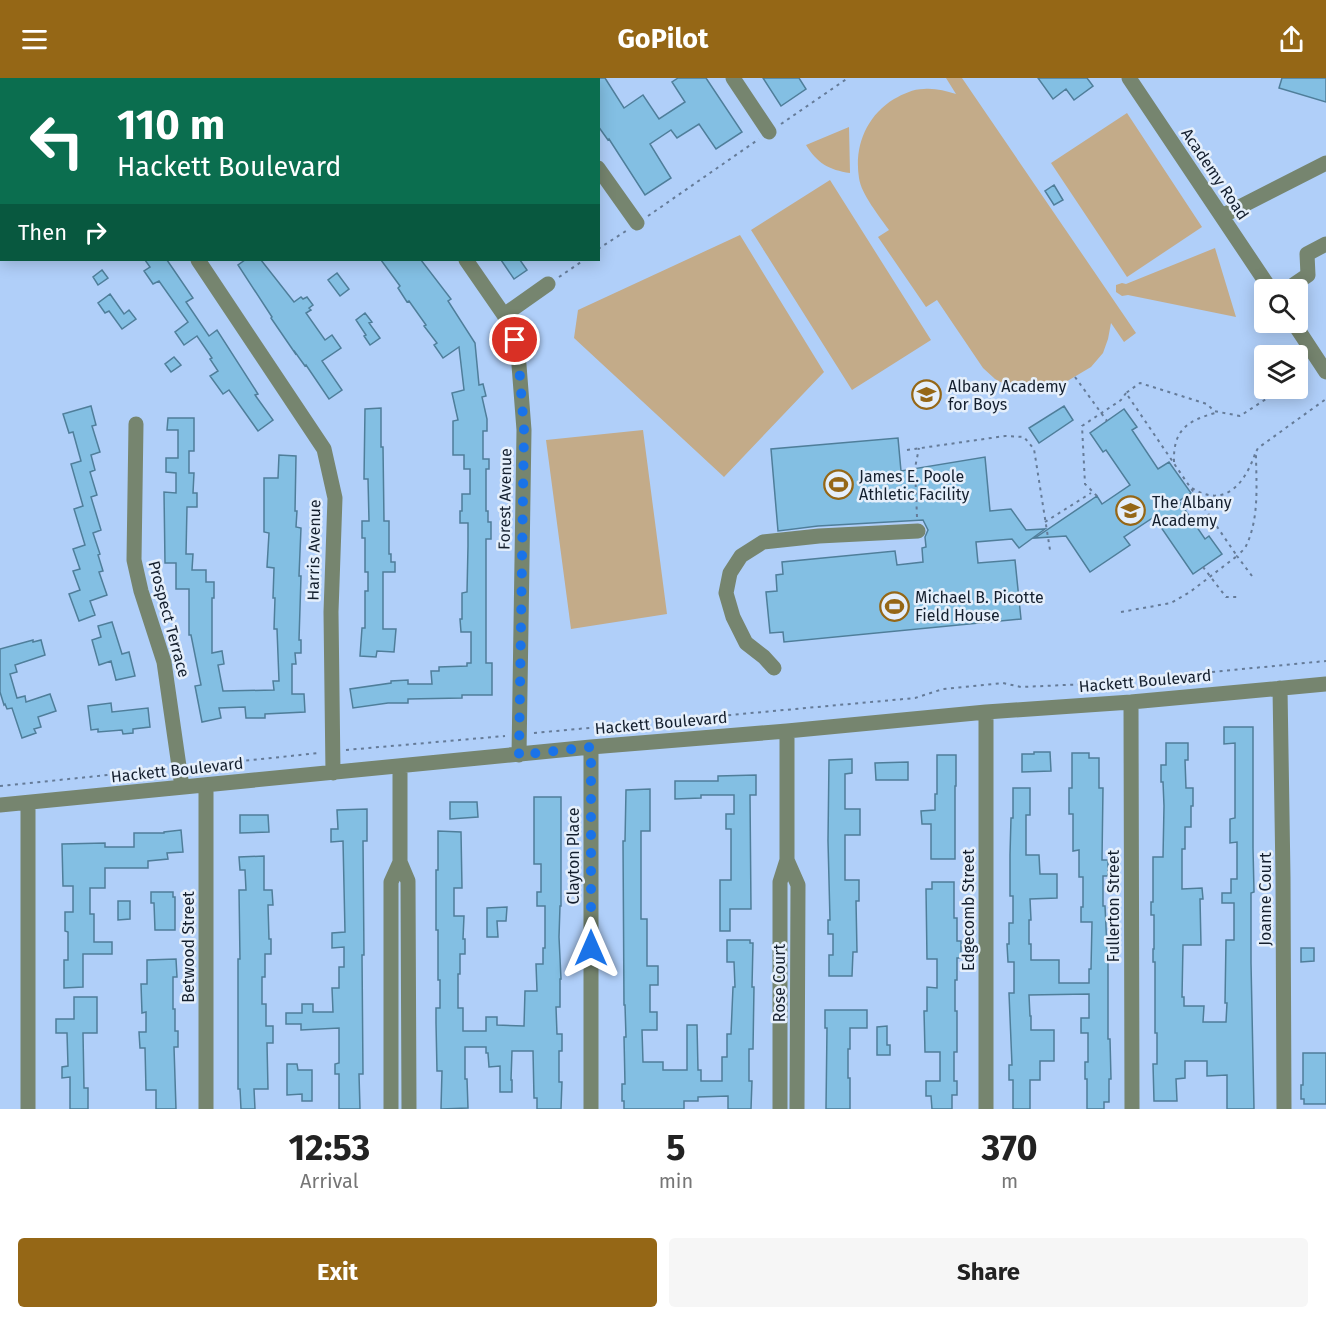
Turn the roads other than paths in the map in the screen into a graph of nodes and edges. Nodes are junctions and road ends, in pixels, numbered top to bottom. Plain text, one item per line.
1 (733, 78) edge
2 (1129, 78) edge
3 (769, 132) road end
4 (1326, 163) edge
5 (600, 171) edge
6 (1222, 216) junction
7 (637, 223) road end
8 (1326, 244) edge
9 (199, 261) edge
10 (467, 261) edge
11 (1264, 279) edge
12 (1302, 279) edge
13 (548, 284) road end
14 (504, 315) junction
15 (1300, 333) edge
16 (1326, 372) edge
17 (136, 424) dead end
18 (918, 531) road end
19 (774, 668) dead end
20 (1326, 684) edge
21 (1280, 688) junction
22 (1131, 702) junction
23 (986, 712) junction
24 (787, 731) junction
25 (591, 747) junction
26 (519, 755) junction
27 (400, 767) junction
28 (333, 773) junction
29 (206, 785) junction
30 (182, 787) junction
31 (28, 803) junction
32 (0, 806) edge
33 (787, 860) junction
34 (400, 862) junction
35 (391, 998) junction
36 (408, 998) junction
37 (780, 1020) junction
38 (797, 1020) junction
39 (28, 1109) edge
40 (206, 1109) edge
41 (391, 1109) edge
42 (409, 1109) edge
43 (591, 1109) edge
44 (780, 1109) edge
45 (797, 1109) edge
46 (986, 1109) edge
47 (1132, 1109) edge
48 (1284, 1109) edge

1 - 3 street
2 - 6 street, Academy Road
4 - 6 street
5 - 7 street
6 - 11 street, Academy Road
8 - 12 street
9 - 28 street, Harris Avenue
10 - 14 street, Forest Avenue
13 - 14 street
14 - 26 street, Forest Avenue
15 - 16 street
17 - 30 street, Prospect Terrace
18 - 19 street
20 - 21 street, Hackett Boulevard
21 - 22 street, Hackett Boulevard
21 - 48 street, Joanne Court
22 - 23 street, Hackett Boulevard
22 - 47 street, Fullerton Street
23 - 24 street, Hackett Boulevard
23 - 46 street, Edgecomb Street
24 - 25 street, Hackett Boulevard
24 - 33 street, Rose Court
25 - 26 street, Hackett Boulevard
25 - 43 street, Clayton Place
26 - 27 street, Hackett Boulevard
27 - 28 street, Hackett Boulevard
27 - 34 street
28 - 29 street, Hackett Boulevard
29 - 30 street, Hackett Boulevard
29 - 40 street, Betwood Street
30 - 31 street, Hackett Boulevard
31 - 32 street, Hackett Boulevard
31 - 39 street
33 - 37 street, Rose Court
33 - 38 street, Rose Court
34 - 35 street
34 - 36 street
35 - 36 street
35 - 41 street
36 - 42 street
37 - 38 street
37 - 44 street, Rose Court
38 - 45 street, Rose Court

